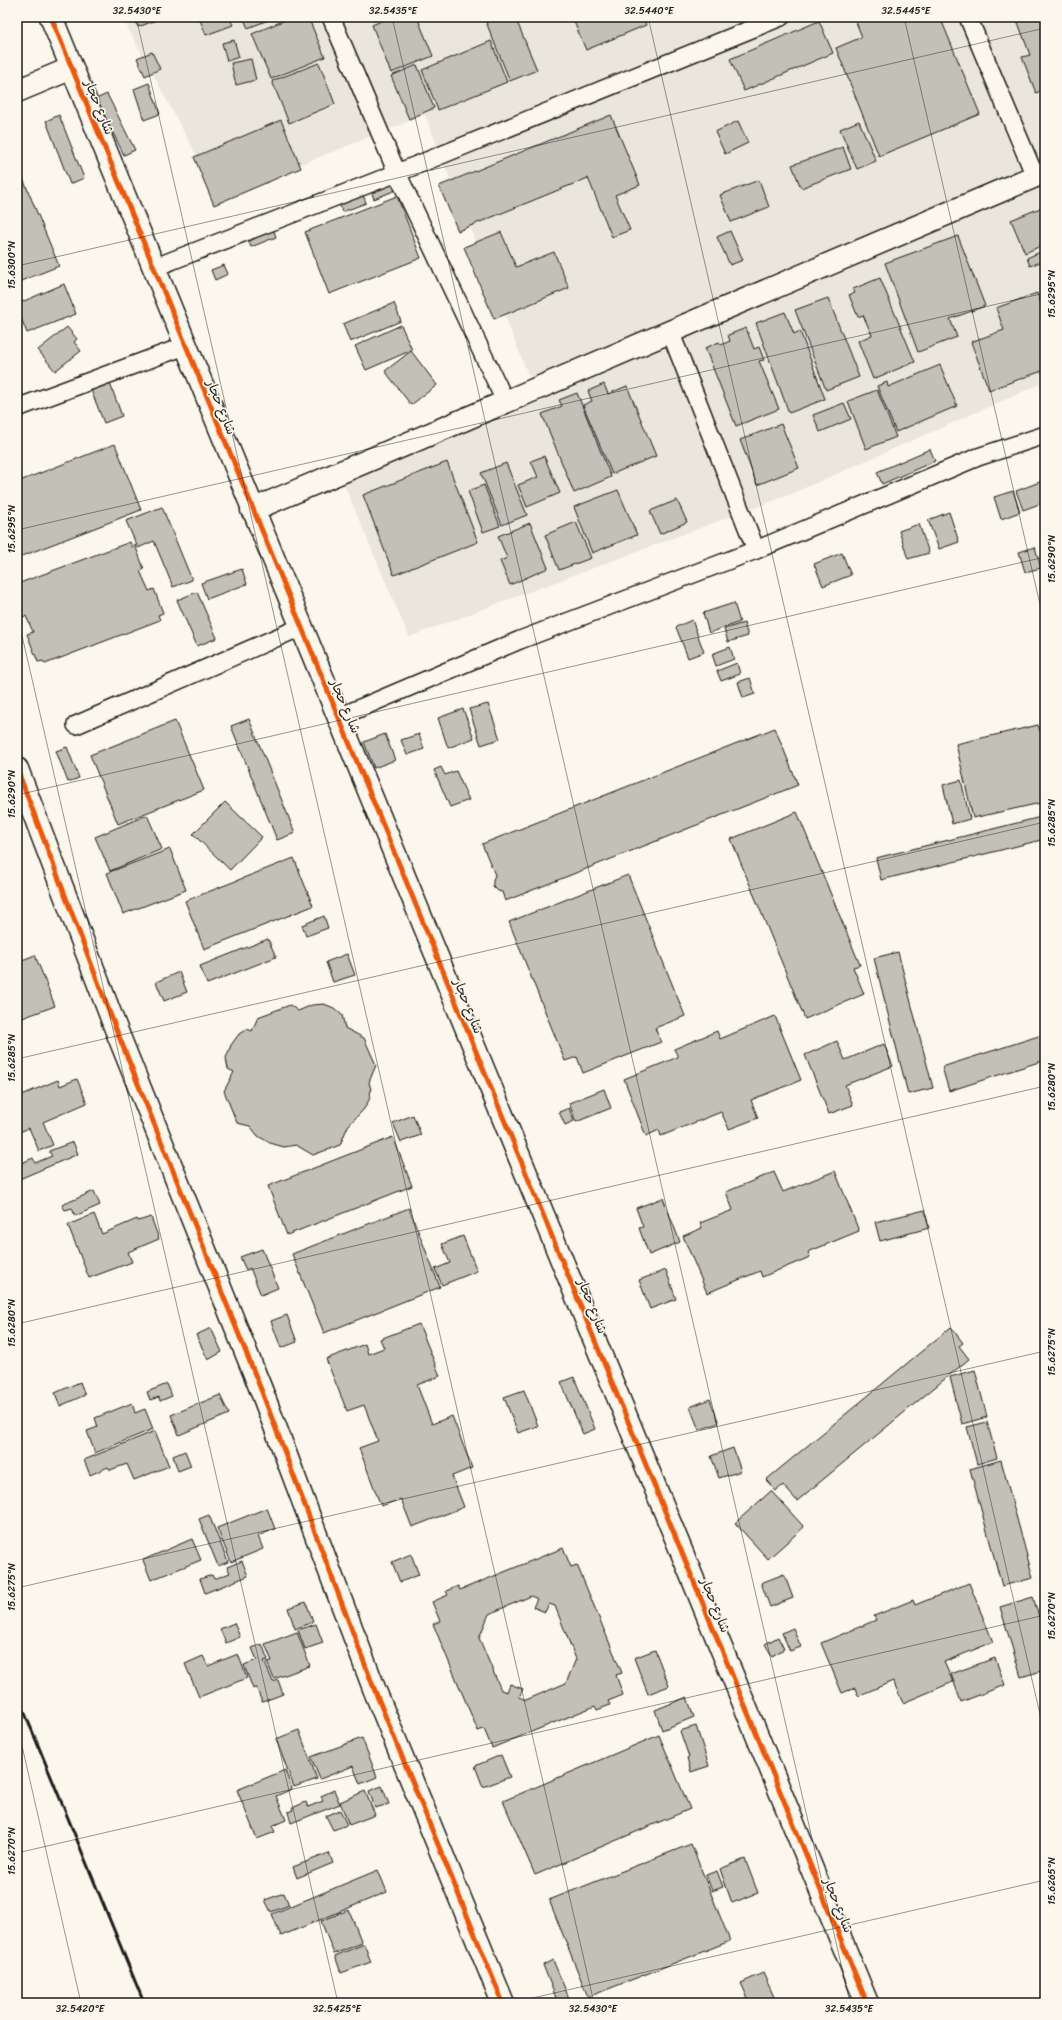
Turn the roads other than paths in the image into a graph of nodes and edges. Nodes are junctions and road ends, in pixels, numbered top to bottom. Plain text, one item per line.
1 (51, 17) edge
2 (331, 17) edge
3 (781, 17) edge
4 (968, 17) edge
5 (72, 68) junction
6 (17, 91) edge
7 (397, 173) junction
8 (1040, 174) edge
9 (153, 268) junction
10 (670, 331) junction
11 (186, 346) junction
12 (506, 403) junction
13 (17, 408) edge
14 (1045, 435) edge
15 (252, 510) junction
16 (756, 550) junction
17 (301, 627) junction
18 (339, 717) junction
19 (76, 725) dead end
20 (17, 769) edge
21 (503, 2003) edge
22 (868, 2003) edge

1 - 5 street, شارع حجار
2 - 7 lane
3 - 7 lane
4 - 8 lane
5 - 6 street
5 - 9 street, شارع حجار
7 - 9 lane
7 - 12 lane
8 - 10 street
9 - 11 street, شارع حجار
10 - 12 street
10 - 16 lane
11 - 13 lane
11 - 15 street, شارع حجار
12 - 15 street
14 - 16 lane
15 - 17 street, شارع حجار
16 - 18 lane
17 - 18 street, شارع حجار
17 - 19 lane
18 - 22 street, شارع حجار
20 - 21 street

